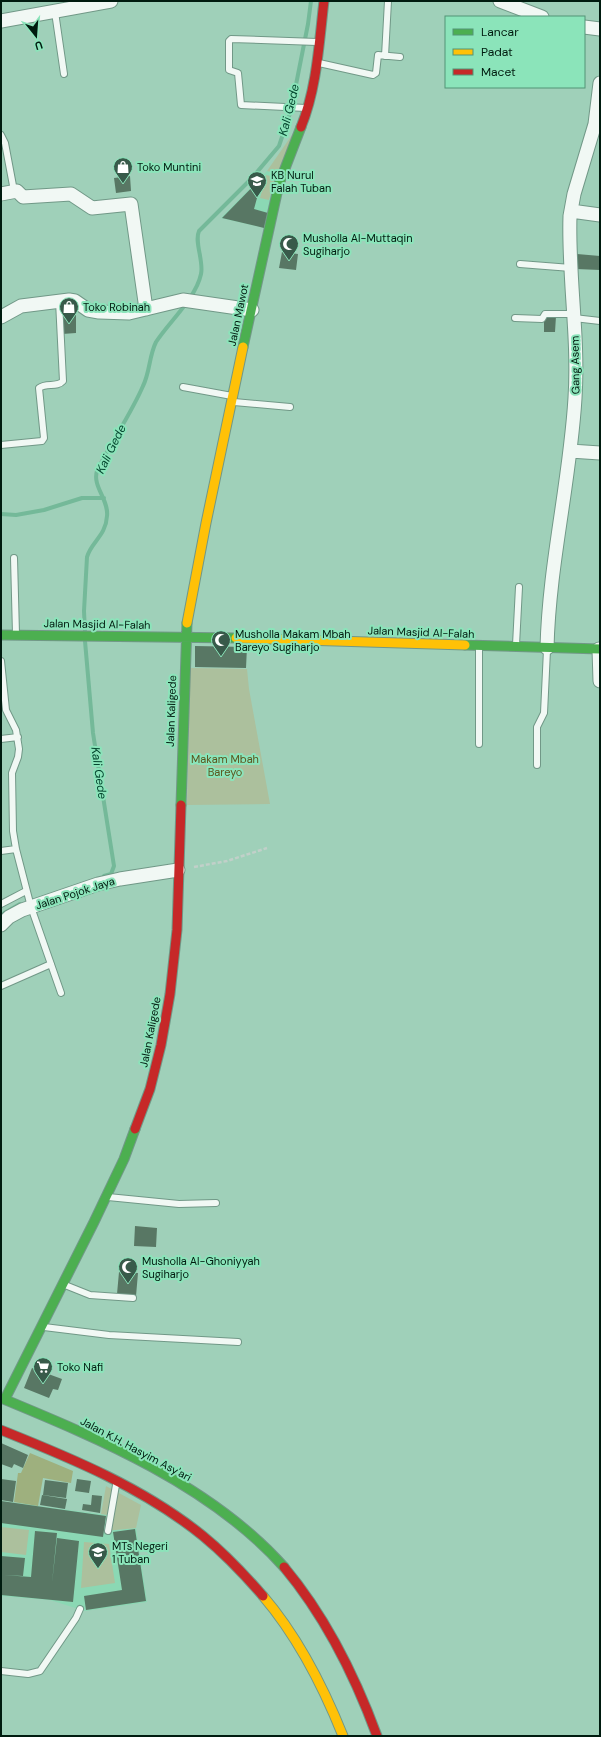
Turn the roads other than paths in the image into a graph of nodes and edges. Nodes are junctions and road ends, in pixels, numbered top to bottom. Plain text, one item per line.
1 (111, 1) edge
2 (324, 1) edge
3 (388, 1) edge
4 (500, 1) edge
5 (55, 12) junction
6 (539, 16) edge
7 (1, 21) edge
8 (585, 27) edge
9 (600, 29) edge
10 (316, 42) junction
11 (385, 56) junction
12 (400, 57) dead end
13 (317, 63) junction
14 (64, 74) dead end
15 (600, 83) edge
16 (303, 108) junction
17 (1, 136) edge
18 (14, 191) junction
19 (1, 194) edge
20 (571, 211) junction
21 (600, 215) edge
22 (520, 264) dead end
23 (571, 268) junction
24 (59, 301) junction
25 (146, 309) junction
26 (252, 310) junction
27 (573, 316) junction
28 (1, 317) edge
29 (515, 318) dead end
30 (600, 321) edge
31 (183, 387) dead end
32 (233, 398) junction
33 (290, 407) dead end
34 (1, 445) edge
35 (570, 451) junction
36 (600, 453) edge
37 (14, 558) dead end
38 (519, 587) dead end
39 (1, 634) edge
40 (16, 635) junction
41 (185, 637) junction
42 (479, 646) junction
43 (516, 647) junction
44 (547, 648) junction
45 (599, 649) edge
46 (1, 661) edge
47 (600, 681) edge
48 (18, 737) junction
49 (1, 739) edge
50 (479, 744) dead end
51 (537, 765) dead end
52 (16, 850) junction
53 (1, 851) edge
54 (178, 870) junction
55 (29, 899) junction
56 (1, 904) edge
57 (1, 925) edge
58 (51, 964) junction
59 (1, 986) edge
60 (62, 993) dead end
61 (107, 1197) junction
62 (216, 1203) dead end
63 (63, 1284) junction
64 (133, 1298) dead end
65 (42, 1326) junction
66 (238, 1342) dead end
67 (3, 1398) edge
68 (1, 1430) edge
69 (116, 1481) junction
70 (108, 1531) dead end
71 (80, 1609) dead end
72 (1, 1671) edge
73 (343, 1736) edge
74 (377, 1736) edge

1 - 5 street
2 - 10 main road, Jalan Mawot
3 - 11 lane
4 - 6 street
5 - 7 street
5 - 14 lane
8 - 9 street
10 - 13 main road, Jalan Mawot
10 - 16 lane
11 - 12 lane
11 - 13 lane
13 - 16 main road, Jalan Mawot
15 - 20 street, Gang Asem
16 - 26 main road, Jalan Mawot
17 - 18 lane
18 - 19 street
18 - 25 street
20 - 21 street
20 - 23 street, Gang Asem
22 - 23 lane
23 - 27 street, Gang Asem
24 - 25 street
24 - 28 street
24 - 34 lane
25 - 26 street
26 - 32 main road, Jalan Mawot
27 - 29 lane
27 - 30 lane
27 - 35 street, Gang Asem
31 - 32 lane
32 - 33 lane
32 - 41 main road, Jalan Mawot
35 - 36 street
35 - 44 street, Gang Asem
37 - 40 lane
38 - 43 lane
39 - 40 main road, Jalan Masjid Al-Falah
40 - 41 main road, Jalan Masjid Al-Falah
41 - 42 main road, Jalan Masjid Al-Falah
41 - 54 main road, Jalan Kaligede
42 - 43 main road, Jalan Masjid Al-Falah
42 - 50 lane
43 - 44 main road, Jalan Masjid Al-Falah
44 - 45 main road, Jalan Masjid Al-Falah
44 - 51 lane
45 - 47 street
46 - 48 lane
48 - 49 lane
48 - 52 lane
52 - 53 lane
52 - 55 lane
54 - 55 street, Jalan Pojok Jaya
54 - 61 main road, Jalan Kaligede
55 - 56 lane
55 - 57 street, Jalan Pojok Jaya
55 - 58 lane
58 - 59 lane
58 - 60 lane
61 - 62 lane
61 - 63 main road, Jalan Kaligede
63 - 64 lane
63 - 65 main road, Jalan Kaligede
65 - 66 lane
65 - 67 main road, Jalan Kaligede
67 - 74 main road, Jalan K.H. Hasyim Asy'ari
68 - 69 main road
69 - 70 lane
69 - 73 main road
71 - 72 lane

